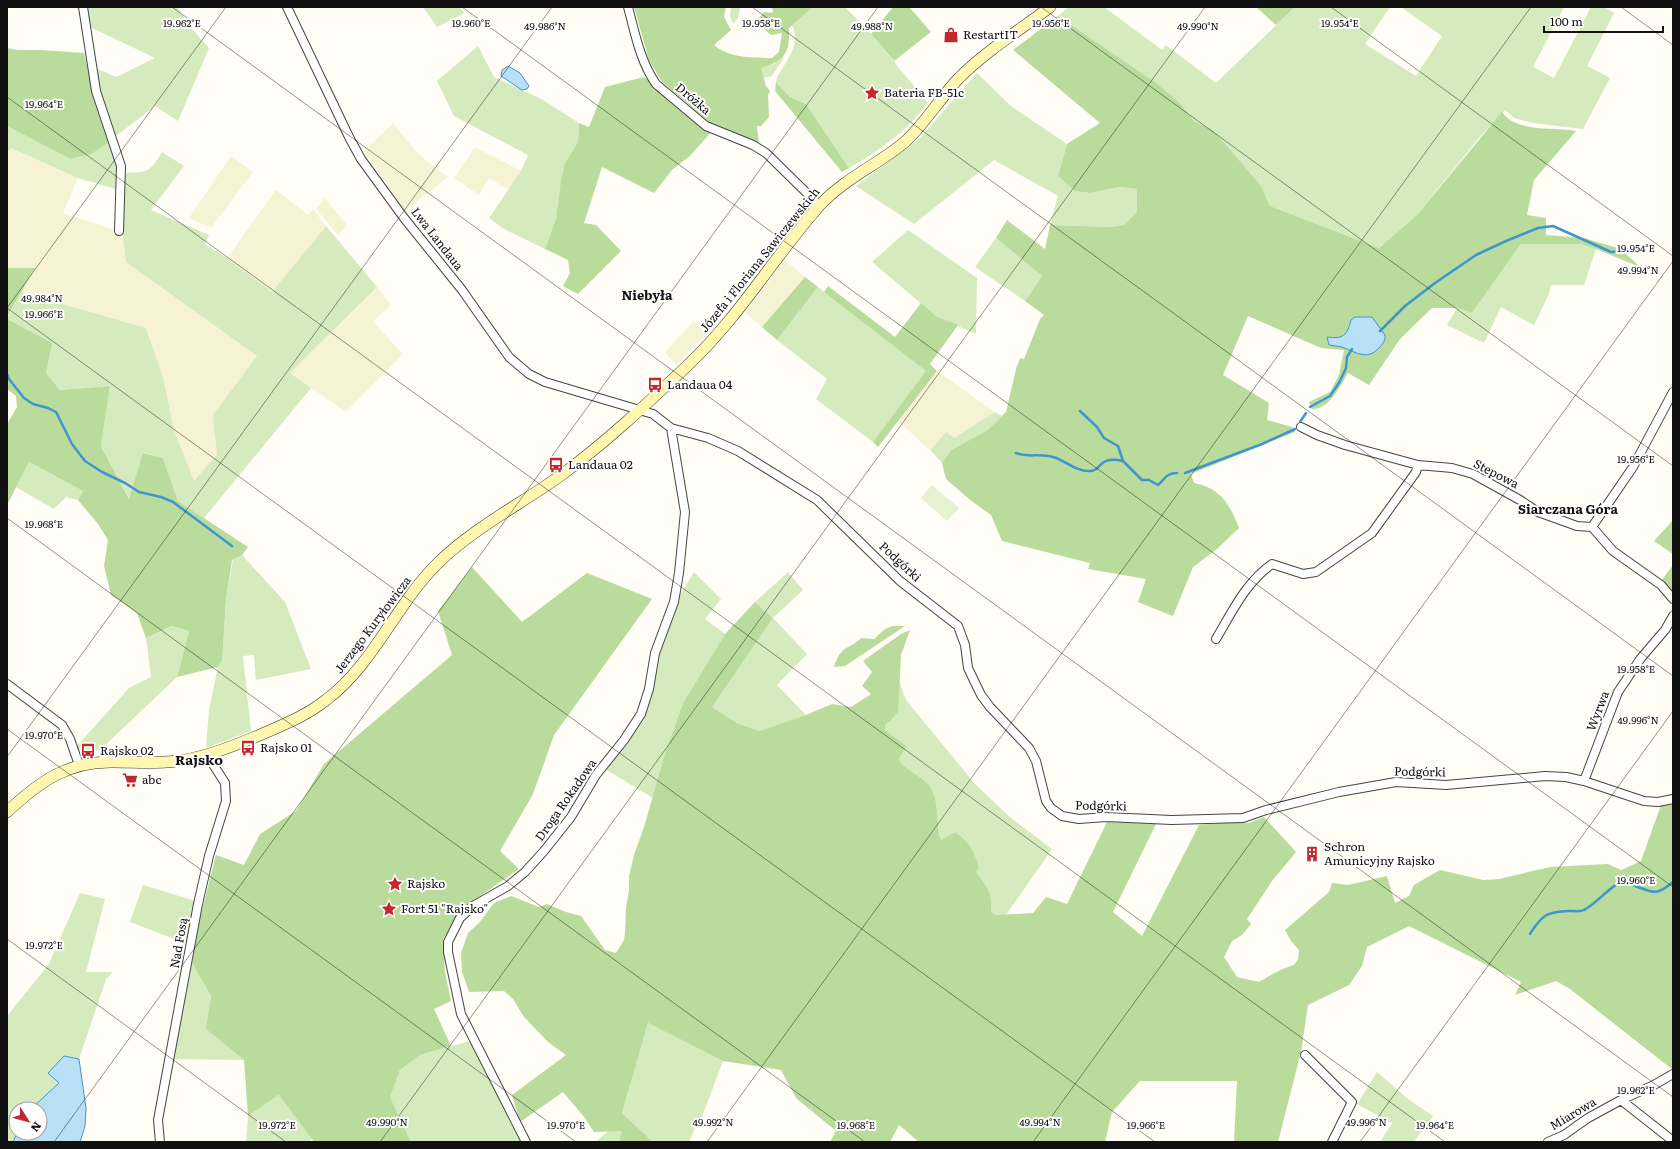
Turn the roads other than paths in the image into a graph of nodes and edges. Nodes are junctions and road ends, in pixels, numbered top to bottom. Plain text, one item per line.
1 (83, 7) edge
2 (287, 7) edge
3 (628, 7) edge
4 (1050, 7) edge
5 (820, 206) junction
6 (119, 231) dead end
7 (1673, 392) edge
8 (638, 410) junction
9 (1301, 427) dead end
10 (671, 428) junction
11 (1418, 465) junction
12 (1592, 527) junction
13 (1673, 599) edge
14 (1673, 616) edge
15 (1216, 639) dead end
16 (7, 684) edge
17 (209, 754) junction
18 (79, 764) junction
19 (1584, 781) junction
20 (1673, 799) edge
21 (7, 812) edge
22 (1305, 1055) dead end
23 (1673, 1074) edge
24 (1621, 1100) junction
25 (1673, 1141) edge
26 (160, 1142) edge
27 (526, 1142) edge
28 (1332, 1142) edge
29 (1548, 1142) edge

1 - 6 street
2 - 8 street, Lwa Landaua
3 - 5 street, Dróżka
4 - 5 street, Józefa i Floriana Sawiczewskich
5 - 8 street, Józefa i Floriana Sawiczewskich
7 - 12 street
8 - 10 street, Podgórki
8 - 17 street, Jerzego Kuryłowicza
9 - 11 street, Stepowa
10 - 19 street, Podgórki
10 - 27 street, Droga Rokadowa
11 - 12 street, Stepowa
11 - 15 street
12 - 13 street
14 - 19 street, Wyrwa
16 - 18 street
17 - 18 street, Jerzego Kuryłowicza
17 - 26 street, Nad Fosą
18 - 21 street, Jerzego Kuryłowicza
19 - 20 street, Podgórki
22 - 28 street
23 - 24 street, Miarowa
24 - 25 street
24 - 29 street, Miarowa

